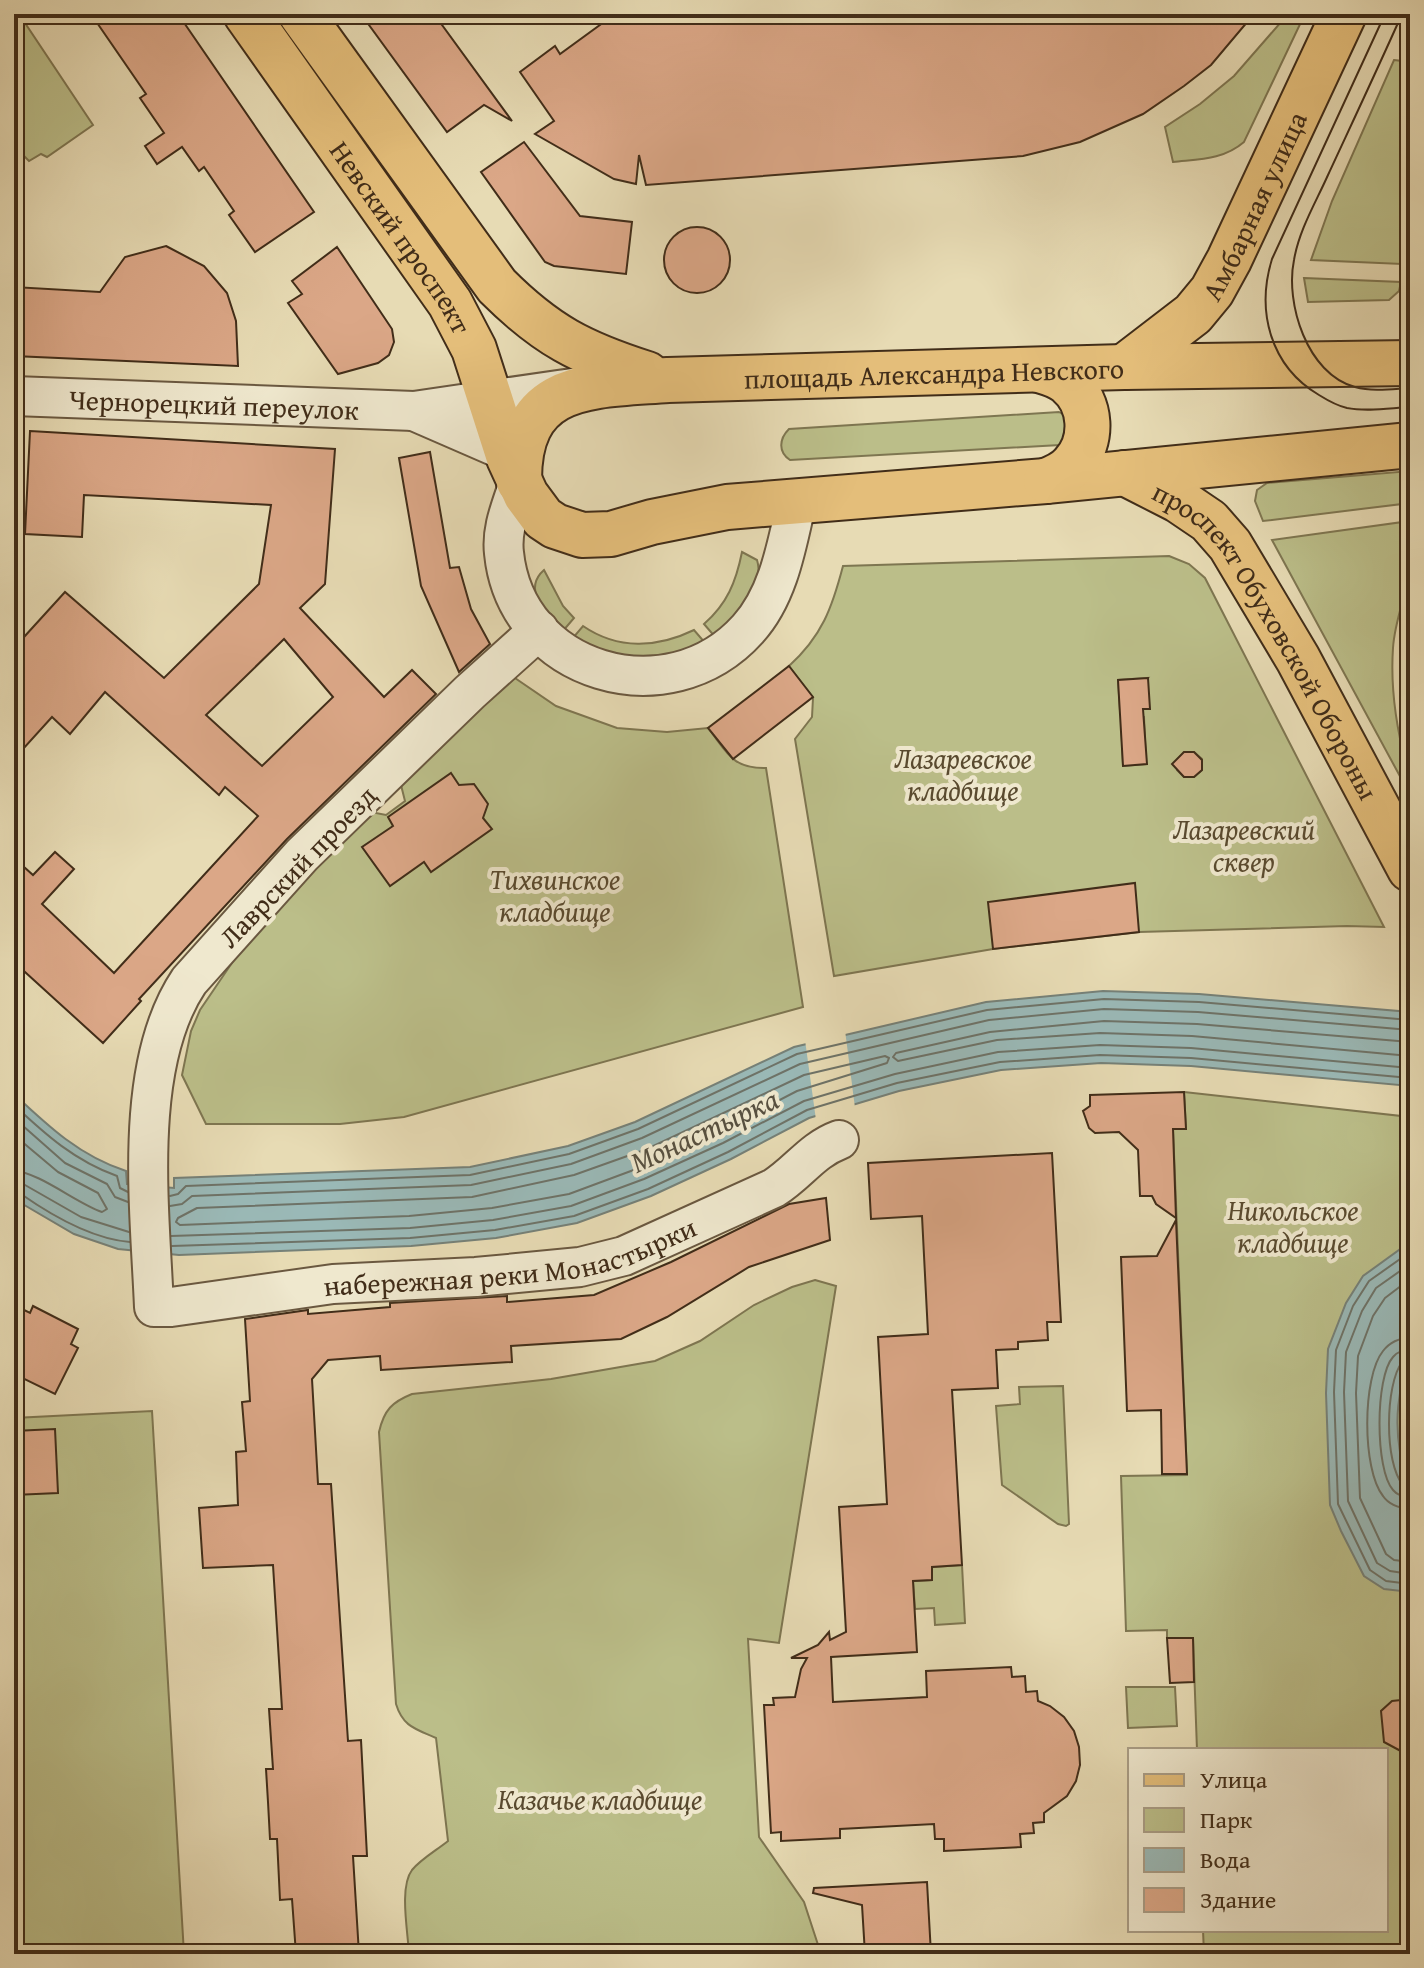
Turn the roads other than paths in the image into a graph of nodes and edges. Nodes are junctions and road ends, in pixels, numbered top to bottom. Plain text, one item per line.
1 (246, 14) edge
2 (301, 14) edge
3 (1344, 14) edge
4 (1410, 363) edge
5 (1124, 367) junction
6 (1039, 370) junction
7 (668, 380) junction
8 (594, 385) junction
9 (14, 396) edge
10 (489, 399) junction
11 (414, 411) junction
12 (1410, 445) edge
13 (513, 466) junction
14 (1125, 473) junction
15 (1046, 481) junction
16 (797, 500) junction
17 (539, 630) junction
18 (1410, 869) edge
19 (839, 1140) dead end
20 (154, 1301) joint

1 - 10 main road, Невский проспект
2 - 7 main road, Невский проспект
3 - 5 main road, Амбарная улица
4 - 5 main road, площадь Александра Невского
5 - 6 main road, площадь Александра Невского
6 - 7 main road, площадь Александра Невского
6 - 15 main road
7 - 8 main road, площадь Александра Невского
8 - 10 street, Чернорецкий переулок
8 - 13 main road, площадь Александра Невского
9 - 11 street, Чернорецкий переулок
10 - 11 street, Чернорецкий переулок
10 - 13 main road, Невский проспект
11 - 13 street, Чернорецкий переулок
12 - 14 main road
13 - 16 main road
13 - 17 street, площадь Александра Невского
14 - 15 main road
14 - 18 main road, проспект Обуховской Обороны
15 - 16 main road
16 - 17 street, площадь Александра Невского
17 - 20 street, Лаврский проезд
19 - 20 street, набережная реки Монастырки

